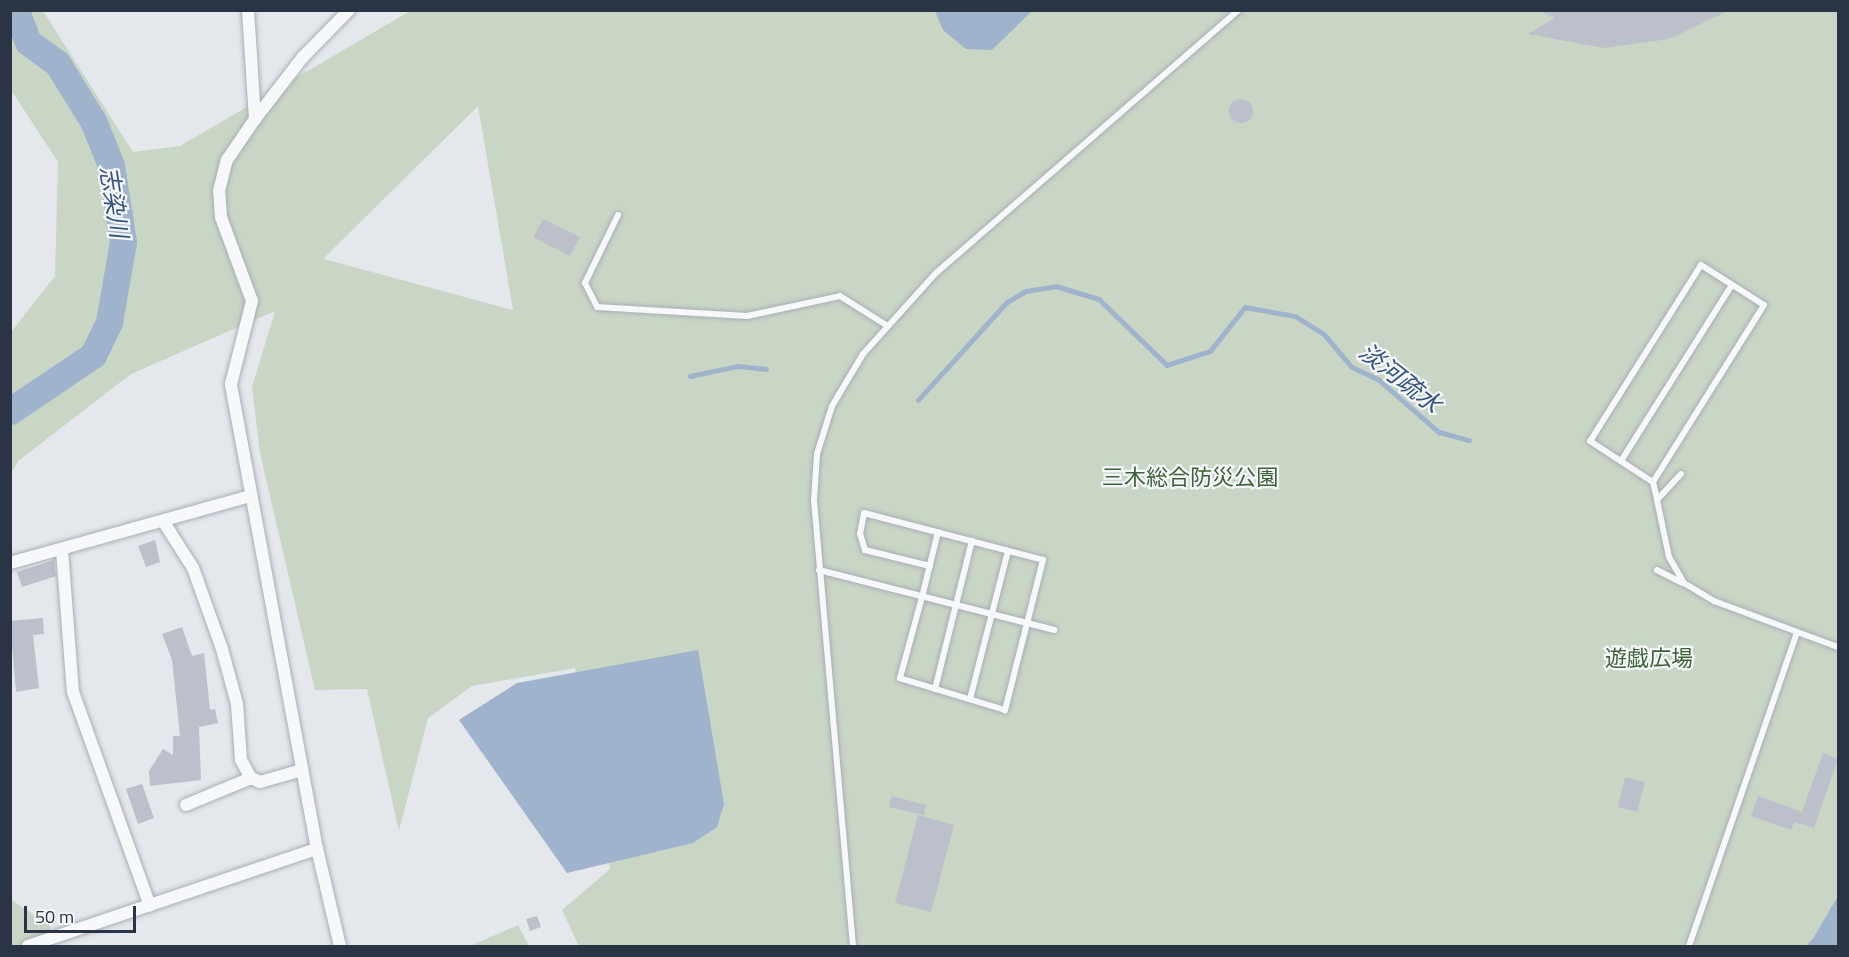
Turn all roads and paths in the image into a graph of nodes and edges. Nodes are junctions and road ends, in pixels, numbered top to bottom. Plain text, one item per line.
1 (248, 10) edge
2 (349, 10) edge
3 (1239, 10) edge
4 (255, 119) junction
5 (618, 215) dead end
6 (1732, 285) junction
7 (886, 325) junction
8 (1621, 461) junction
9 (1681, 474) dead end
10 (1653, 482) junction
11 (250, 496) junction
12 (1657, 500) junction
13 (163, 521) junction
14 (938, 532) junction
15 (972, 541) junction
16 (62, 550) junction
17 (1008, 551) junction
18 (10, 563) edge
19 (930, 566) junction
20 (819, 570) junction
21 (1657, 570) dead end
22 (1691, 588) junction
23 (922, 597) junction
24 (956, 605) junction
25 (992, 615) junction
26 (1027, 623) junction
27 (1054, 630) dead end
28 (1797, 633) junction
29 (1839, 646) edge
30 (935, 689) junction
31 (970, 699) junction
32 (302, 770) junction
33 (251, 778) junction
34 (186, 805) dead end
35 (317, 849) junction
36 (150, 906) junction
37 (28, 946) edge
38 (340, 946) edge
39 (853, 946) edge
40 (1689, 946) edge

1 - 4 street
2 - 4 street
3 - 7 lane
4 - 11 street
5 - 7 lane
6 - 8 lane
6 - 8 lane
6 - 10 lane
7 - 20 lane
8 - 10 lane
9 - 12 lane
10 - 12 lane
11 - 13 street
11 - 32 street
12 - 22 lane
13 - 16 street
13 - 33 street
14 - 15 lane
14 - 19 lane
14 - 19 lane
15 - 17 lane
15 - 24 lane
16 - 18 street
16 - 36 street
17 - 25 lane
17 - 26 lane
19 - 23 lane
20 - 23 lane
20 - 39 lane
21 - 22 lane
22 - 28 lane
23 - 24 lane
23 - 30 lane
24 - 25 lane
24 - 30 lane
25 - 26 lane
25 - 31 lane
26 - 27 lane
26 - 31 lane
28 - 29 lane
28 - 40 lane
30 - 31 lane
32 - 33 street
32 - 35 street
33 - 34 street
35 - 36 street
35 - 38 street
36 - 37 street

